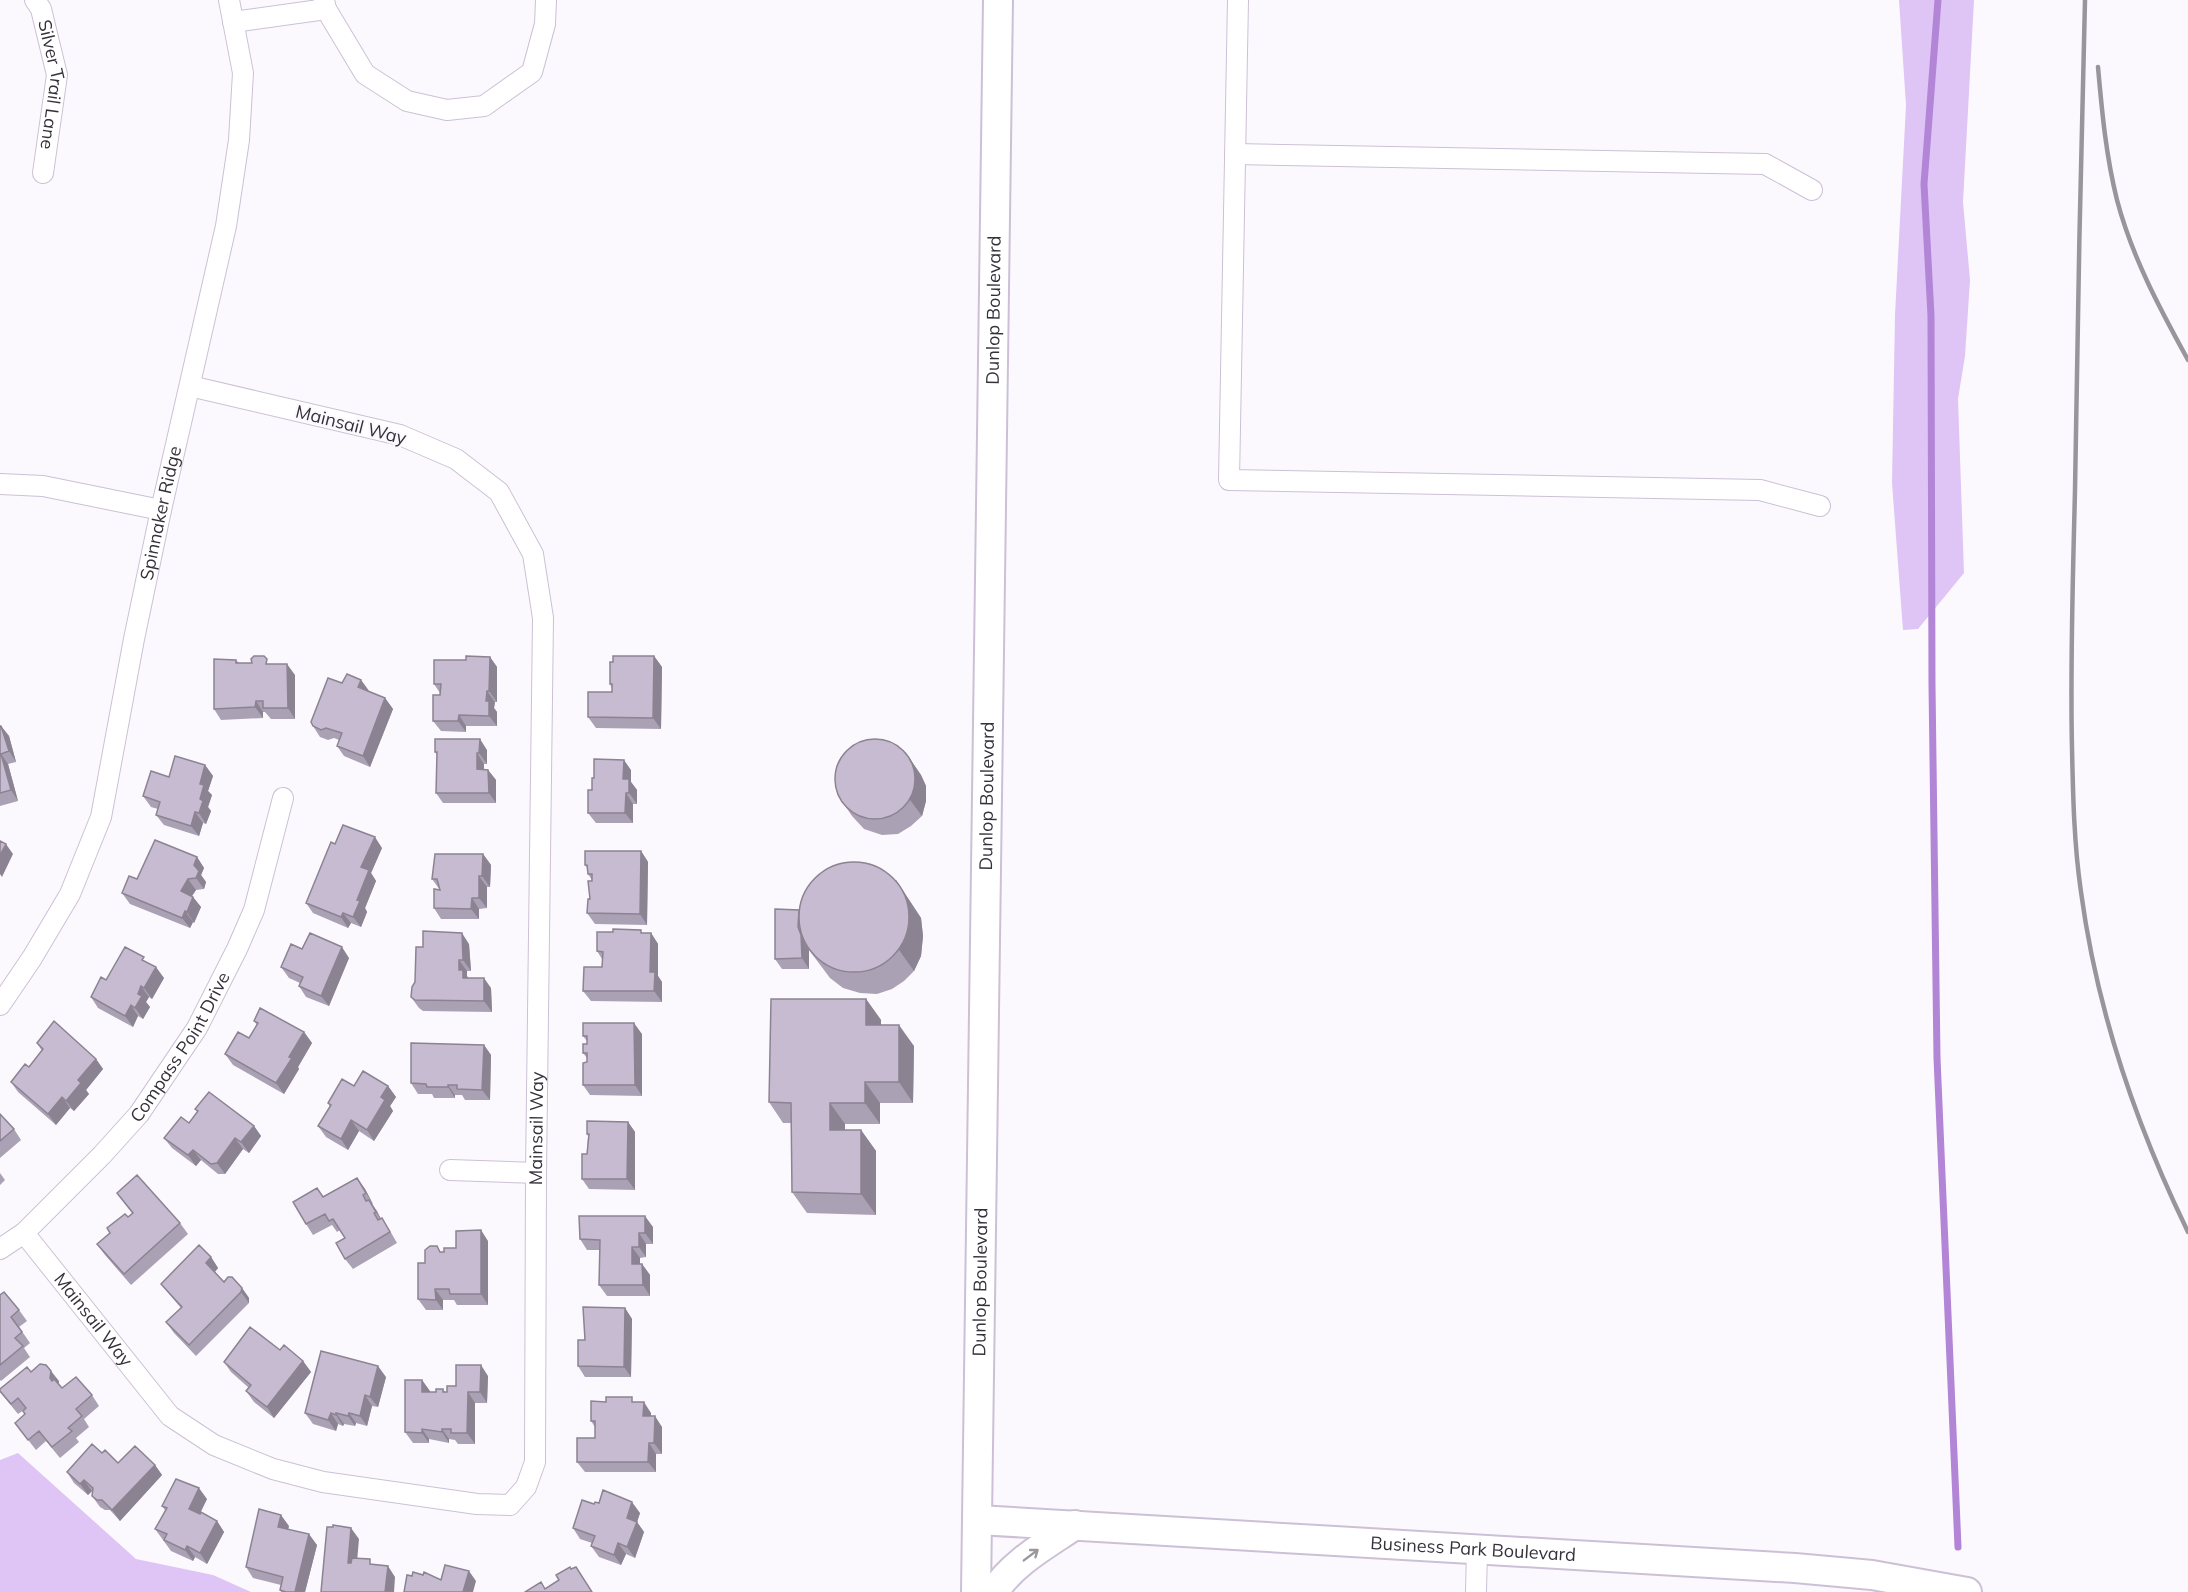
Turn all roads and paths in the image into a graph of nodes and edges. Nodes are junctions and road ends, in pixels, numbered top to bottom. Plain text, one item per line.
1 (35, 0) edge
2 (229, 0) edge
3 (546, 0) edge
4 (998, 0) edge
5 (1238, 0) edge
6 (325, 5) edge
7 (233, 22) junction
8 (1235, 154) junction
9 (43, 173) dead end
10 (1812, 190) dead end
11 (190, 386) junction
12 (0, 484) edge
13 (1820, 506) dead end
14 (161, 510) junction
15 (283, 798) dead end
16 (0, 1005) edge
17 (450, 1170) dead end
18 (536, 1173) junction
19 (24, 1233) junction
20 (0, 1249) edge
21 (978, 1520) junction
22 (1075, 1525) junction
23 (1477, 1550) junction
24 (976, 1592) edge
25 (994, 1592) edge
26 (1476, 1592) edge
27 (1967, 1592) edge

1 - 9 street, Silver Trail Lane
2 - 7 street, Spinnaker Ridge
3 - 6 street
4 - 21 street, Dunlop Boulevard
5 - 8 street
6 - 7 street
7 - 11 street, Spinnaker Ridge
8 - 10 street
8 - 13 street
11 - 14 street, Spinnaker Ridge
11 - 18 street, Mainsail Way
12 - 14 street
14 - 16 street, Spinnaker Ridge
15 - 19 street, Compass Point Drive
17 - 18 street
18 - 19 street, Mainsail Way
19 - 20 street, Compass Point Drive
21 - 22 street, Business Park Boulevard
21 - 24 street, Dunlop Boulevard
22 - 23 street, Business Park Boulevard
25 -> 22 street
23 - 26 street
23 - 27 street, Business Park Boulevard

